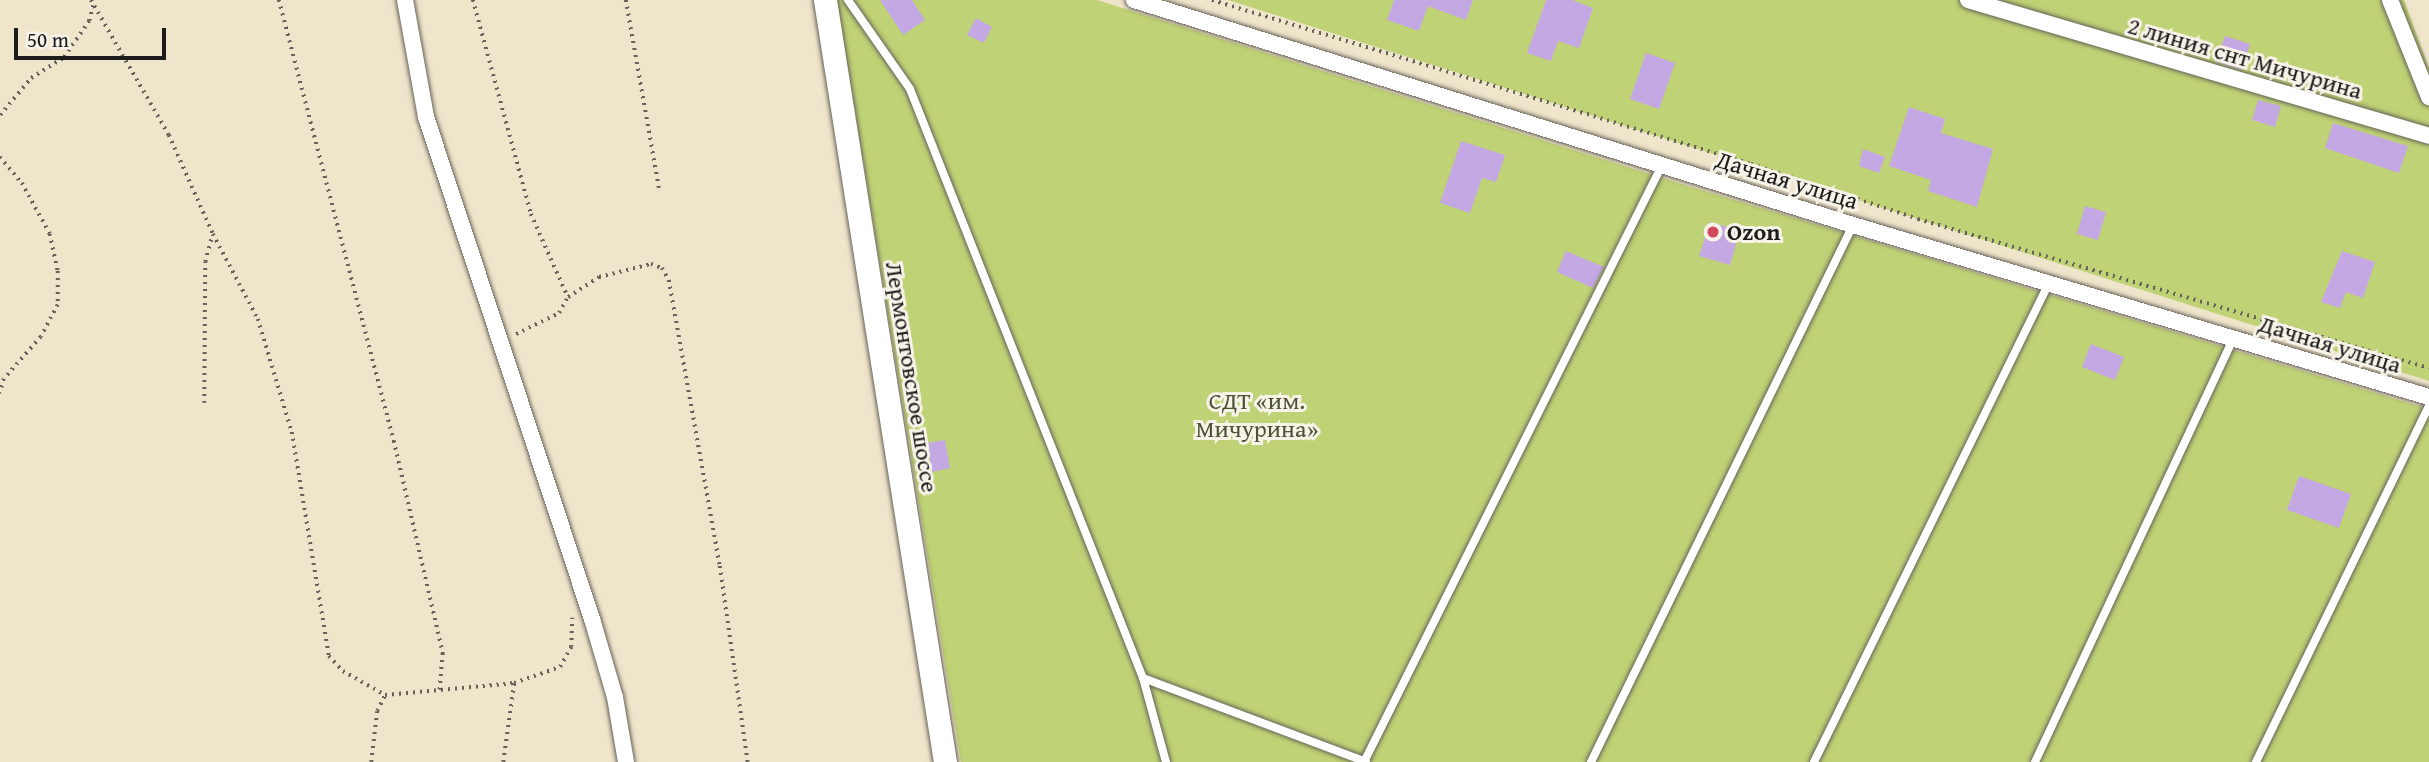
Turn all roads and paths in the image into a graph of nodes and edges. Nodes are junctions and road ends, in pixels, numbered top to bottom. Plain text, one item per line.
1 (91, 0) edge
2 (279, 0) edge
3 (405, 0) edge
4 (473, 0) edge
5 (626, 0) edge
6 (825, 0) edge
7 (848, 0) edge
8 (1134, 0) edge
9 (1212, 0) edge
10 (1968, 0) edge
11 (2390, 0) edge
12 (93, 6) junction
13 (2429, 97) edge
14 (0, 115) edge
15 (2429, 136) edge
16 (0, 157) edge
17 (1662, 166) junction
18 (660, 188) dead end
19 (1853, 225) junction
20 (213, 234) junction
21 (2049, 283) junction
22 (569, 297) junction
23 (2234, 338) junction
24 (498, 342) junction
25 (2429, 368) edge
26 (0, 393) edge
27 (2429, 397) edge
28 (204, 403) dead end
29 (2429, 406) edge
30 (572, 608) dead end
31 (1143, 678) junction
32 (514, 683) junction
33 (440, 691) junction
34 (385, 695) junction
35 (371, 762) edge
36 (503, 762) edge
37 (626, 762) edge
38 (748, 762) edge
39 (945, 762) edge
40 (1166, 762) edge
41 (1364, 762) edge
42 (1591, 762) edge
43 (1814, 762) edge
44 (2035, 762) edge
45 (2256, 762) edge

1 - 12 path
2 - 33 path
3 - 24 street
4 - 22 path
5 - 18 path
6 - 39 street, Лермонтовское шоссе
7 - 31 lane
8 - 17 street, Дачная улица
9 - 25 path
10 - 15 street, 2 линия снт Мичурина
11 - 13 street
12 - 14 path
12 - 20 path
16 - 26 path
17 - 19 street, Дачная улица
17 - 41 lane
19 - 21 street, Дачная улица
19 - 42 lane
20 - 28 path
20 - 34 path
21 - 23 street, Дачная улица
21 - 43 lane
22 - 24 path
22 - 38 path
23 - 27 street, Дачная улица
23 - 44 lane
24 - 37 street
29 - 45 lane
30 - 32 path
31 - 40 lane
31 - 41 lane
32 - 33 path
32 - 36 path
33 - 34 path
34 - 35 path

